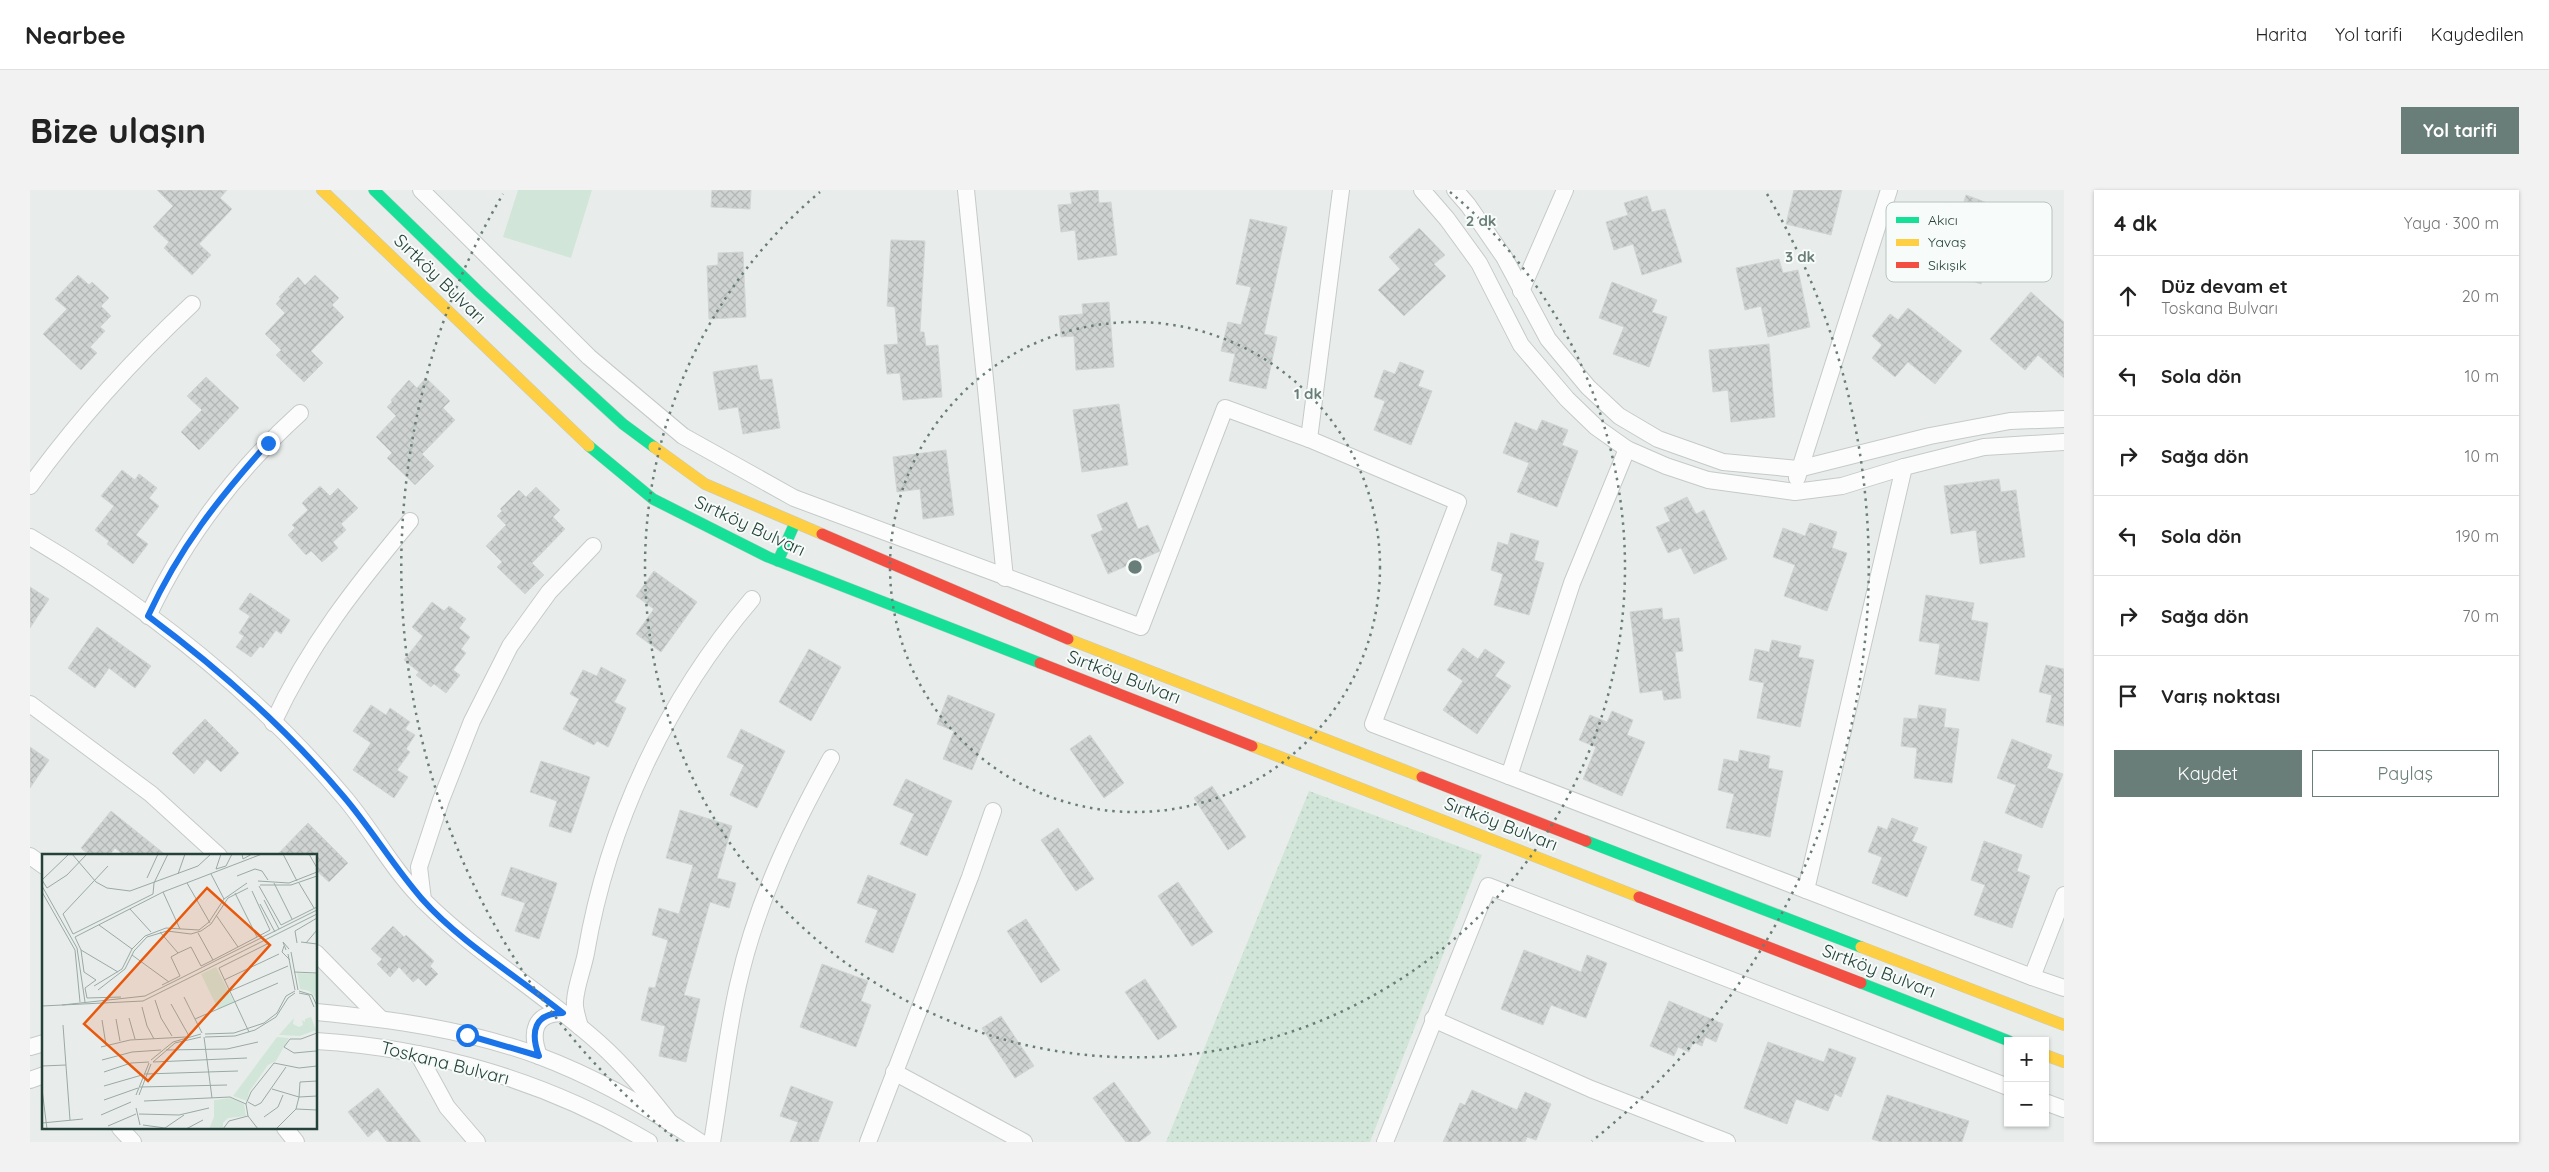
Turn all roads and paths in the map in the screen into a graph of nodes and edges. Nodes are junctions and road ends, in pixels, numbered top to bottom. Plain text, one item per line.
1 (322, 190) edge
2 (374, 190) edge
3 (421, 190) edge
4 (966, 190) edge
5 (1341, 190) edge
6 (1422, 190) edge
7 (1455, 190) edge
8 (1565, 190) edge
9 (1889, 190) edge
10 (1521, 291) junction
11 (192, 304) dead end
12 (300, 413) dead end
13 (2064, 420) edge
14 (1309, 439) junction
15 (2064, 442) edge
16 (1627, 449) junction
17 (1904, 467) junction
18 (1798, 469) junction
19 (30, 486) edge
20 (1795, 492) junction
21 (410, 521) dead end
22 (795, 523) junction
23 (30, 537) edge
24 (593, 546) dead end
25 (778, 561) junction
26 (1005, 578) junction
27 (752, 599) dead end
28 (148, 616) junction
29 (30, 704) edge
30 (273, 722) junction
31 (831, 758) dead end
32 (1509, 776) junction
33 (993, 811) dead end
34 (217, 854) edge
35 (30, 856) edge
36 (42, 865) edge
37 (1806, 890) junction
38 (2064, 895) edge
39 (423, 900) junction
40 (318, 956) edge
41 (2032, 978) junction
42 (2064, 988) edge
43 (318, 1012) edge
44 (563, 1013) junction
45 (380, 1018) junction
46 (1433, 1019) junction
47 (2064, 1025) edge
48 (580, 1027) junction
49 (2004, 1039) edge
50 (318, 1041) edge
51 (418, 1054) junction
52 (539, 1056) junction
53 (2049, 1056) edge
54 (2064, 1062) edge
55 (894, 1072) junction
56 (42, 1076) edge
57 (30, 1080) edge
58 (2004, 1085) edge
59 (2049, 1103) edge
60 (2064, 1109) edge
61 (672, 1125) junction
62 (122, 1130) edge
63 (287, 1130) edge
64 (133, 1142) edge
65 (296, 1142) edge
66 (477, 1142) edge
67 (649, 1142) edge
68 (700, 1142) edge
69 (712, 1142) edge
70 (868, 1142) edge
71 (1024, 1142) edge
72 (1385, 1142) edge
73 (1727, 1142) edge

1 - 25 main road, Sırtköy Bulvarı
2 - 22 main road, Sırtköy Bulvarı
3 - 26 street
4 - 26 street
5 - 14 street
6 - 16 street
7 - 10 street
8 - 10 street
9 - 18 street
10 - 18 street
11 - 19 street
12 - 28 street
13 - 18 street
14 - 26 street
14 - 32 street
15 - 17 street
16 - 20 street
16 - 32 street
17 - 20 street
17 - 37 street
18 - 20 street
21 - 30 street
22 - 25 main road
22 - 47 main road, Sırtköy Bulvarı
23 - 28 street
24 - 39 street
25 - 49 main road, Sırtköy Bulvarı
27 - 48 street
28 - 30 street
29 - 34 street
30 - 39 street
31 - 69 street
32 - 37 street
33 - 55 street
35 - 36 street
37 - 41 street
38 - 41 street
39 - 44 street
40 - 45 street
41 - 42 street
43 - 45 street, Toskana Bulvarı
44 - 48 street
44 - 52 street
45 - 52 street, Toskana Bulvarı
46 - 58 street
46 - 72 street
46 - 73 street
48 - 61 street
50 - 51 street, Toskana Bulvarı
51 - 66 street
51 - 67 street, Toskana Bulvarı
52 - 61 street, Toskana Bulvarı
53 - 54 main road
55 - 70 street
55 - 71 street
56 - 57 street
59 - 60 street
61 - 68 street, Toskana Bulvarı
62 - 64 street
63 - 65 street

